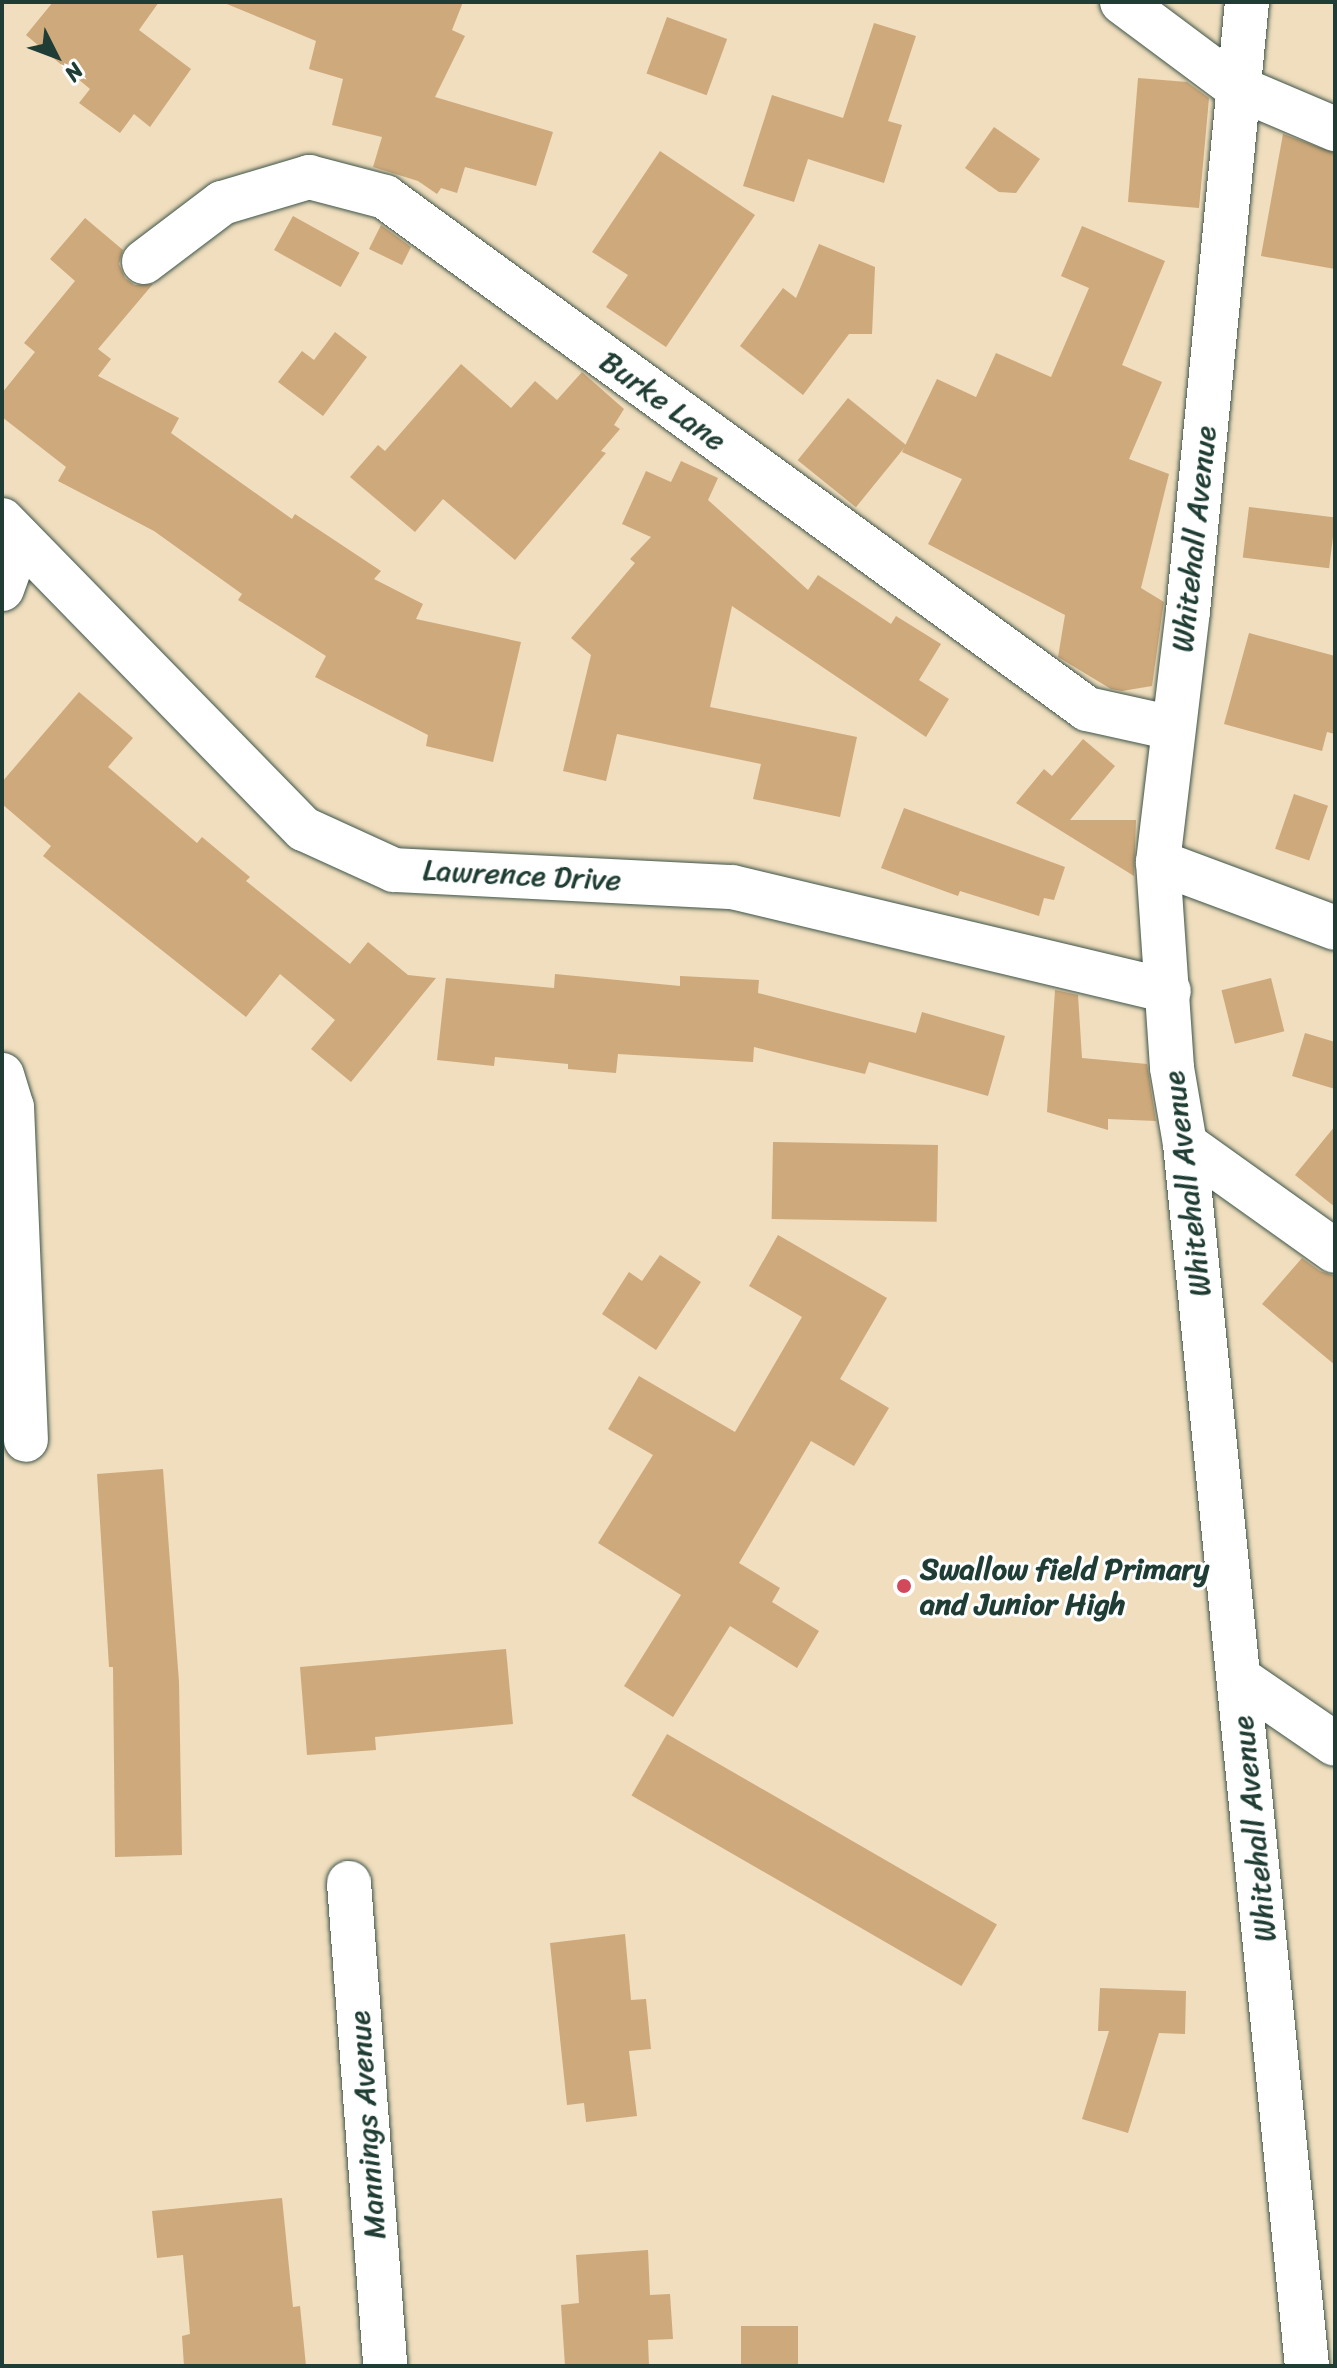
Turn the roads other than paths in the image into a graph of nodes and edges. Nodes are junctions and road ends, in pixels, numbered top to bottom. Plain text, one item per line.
1 (1122, 2) edge
2 (1247, 2) edge
3 (1236, 87) junction
4 (1335, 129) edge
5 (144, 262) dead end
6 (11, 529) edge
7 (2, 589) edge
8 (1173, 728) junction
9 (1158, 862) junction
10 (1335, 928) edge
11 (1169, 991) junction
12 (2, 1075) edge
13 (1185, 1144) junction
14 (1335, 1251) edge
15 (26, 1440) dead end
16 (1239, 1678) junction
17 (1335, 1744) edge
18 (349, 1883) dead end
19 (385, 2366) edge
20 (1307, 2366) edge

1 - 3 street
2 - 3 street, Whitehall Avenue
3 - 4 street
3 - 8 street, Whitehall Avenue
5 - 8 street, Burke Lane
6 - 7 street
6 - 11 street, Lawrence Drive
8 - 9 street, Whitehall Avenue
9 - 10 street
9 - 11 street, Whitehall Avenue
11 - 13 street, Whitehall Avenue
12 - 15 street
13 - 14 street
13 - 16 street, Whitehall Avenue
16 - 17 street
16 - 20 street, Whitehall Avenue
18 - 19 street, Mannings Avenue

